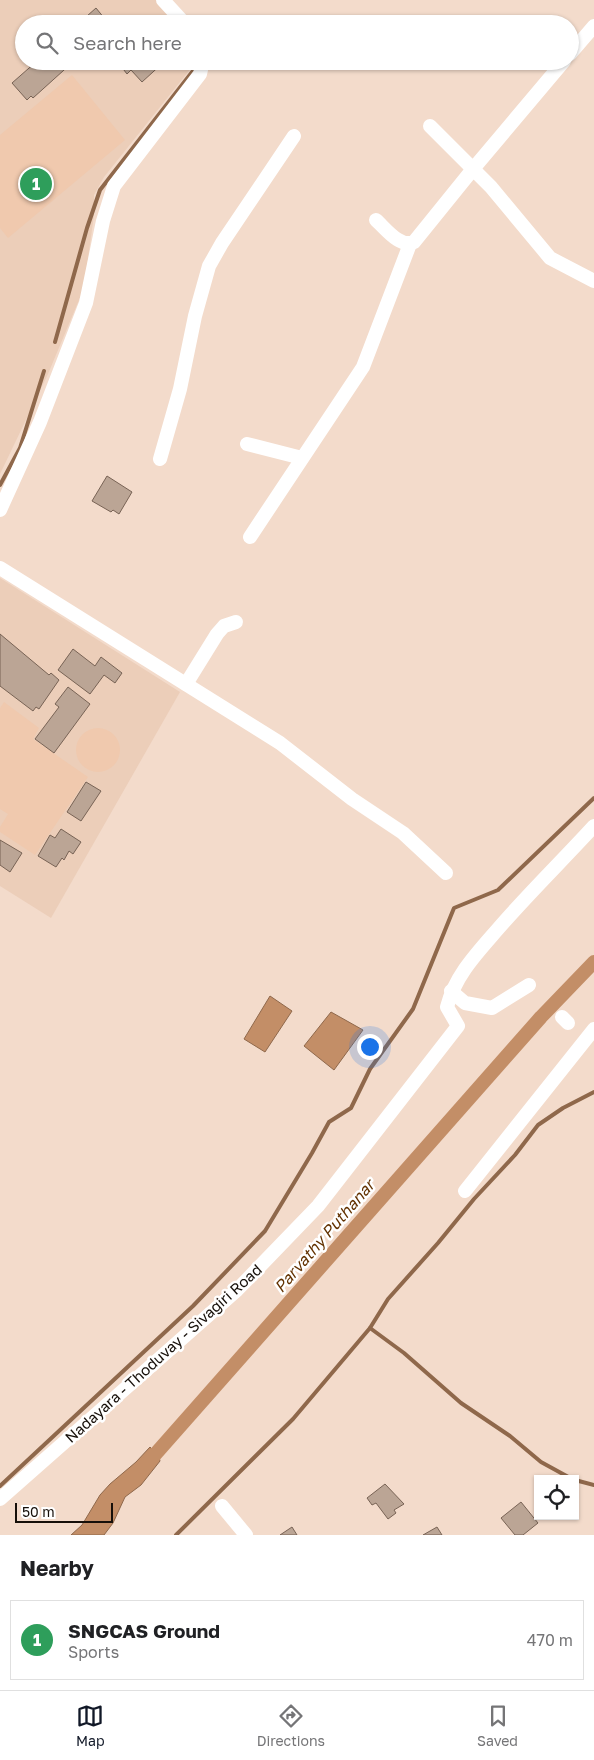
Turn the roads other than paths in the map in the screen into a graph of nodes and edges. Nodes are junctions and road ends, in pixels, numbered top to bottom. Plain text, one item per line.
1 (163, 0) edge
2 (177, 15) edge
3 (594, 26) edge
4 (579, 44) edge
5 (201, 70) edge
6 (556, 70) edge
7 (430, 126) dead end
8 (294, 136) dead end
9 (472, 169) junction
10 (376, 220) dead end
11 (410, 244) junction
12 (594, 281) edge
13 (247, 444) dead end
14 (302, 458) junction
15 (160, 459) dead end
16 (0, 510) edge
17 (250, 538) dead end
18 (0, 568) edge
19 (236, 622) dead end
20 (186, 684) junction
21 (594, 826) edge
22 (446, 873) dead end
23 (529, 985) dead end
24 (451, 991) junction
25 (594, 1029) edge
26 (465, 1192) dead end
27 (0, 1499) edge
28 (222, 1506) dead end
29 (246, 1535) edge

1 - 2 street
3 - 4 street
5 - 16 street
6 - 9 street
7 - 9 street
8 - 15 street
9 - 11 street
9 - 12 street
10 - 11 street
11 - 14 street
13 - 14 street
14 - 17 street
18 - 20 street
19 - 20 street
20 - 22 street
21 - 24 street
23 - 24 street
24 - 27 street, Nadayara - Thoduvay - Sivagiri Road
25 - 26 street
28 - 29 street

